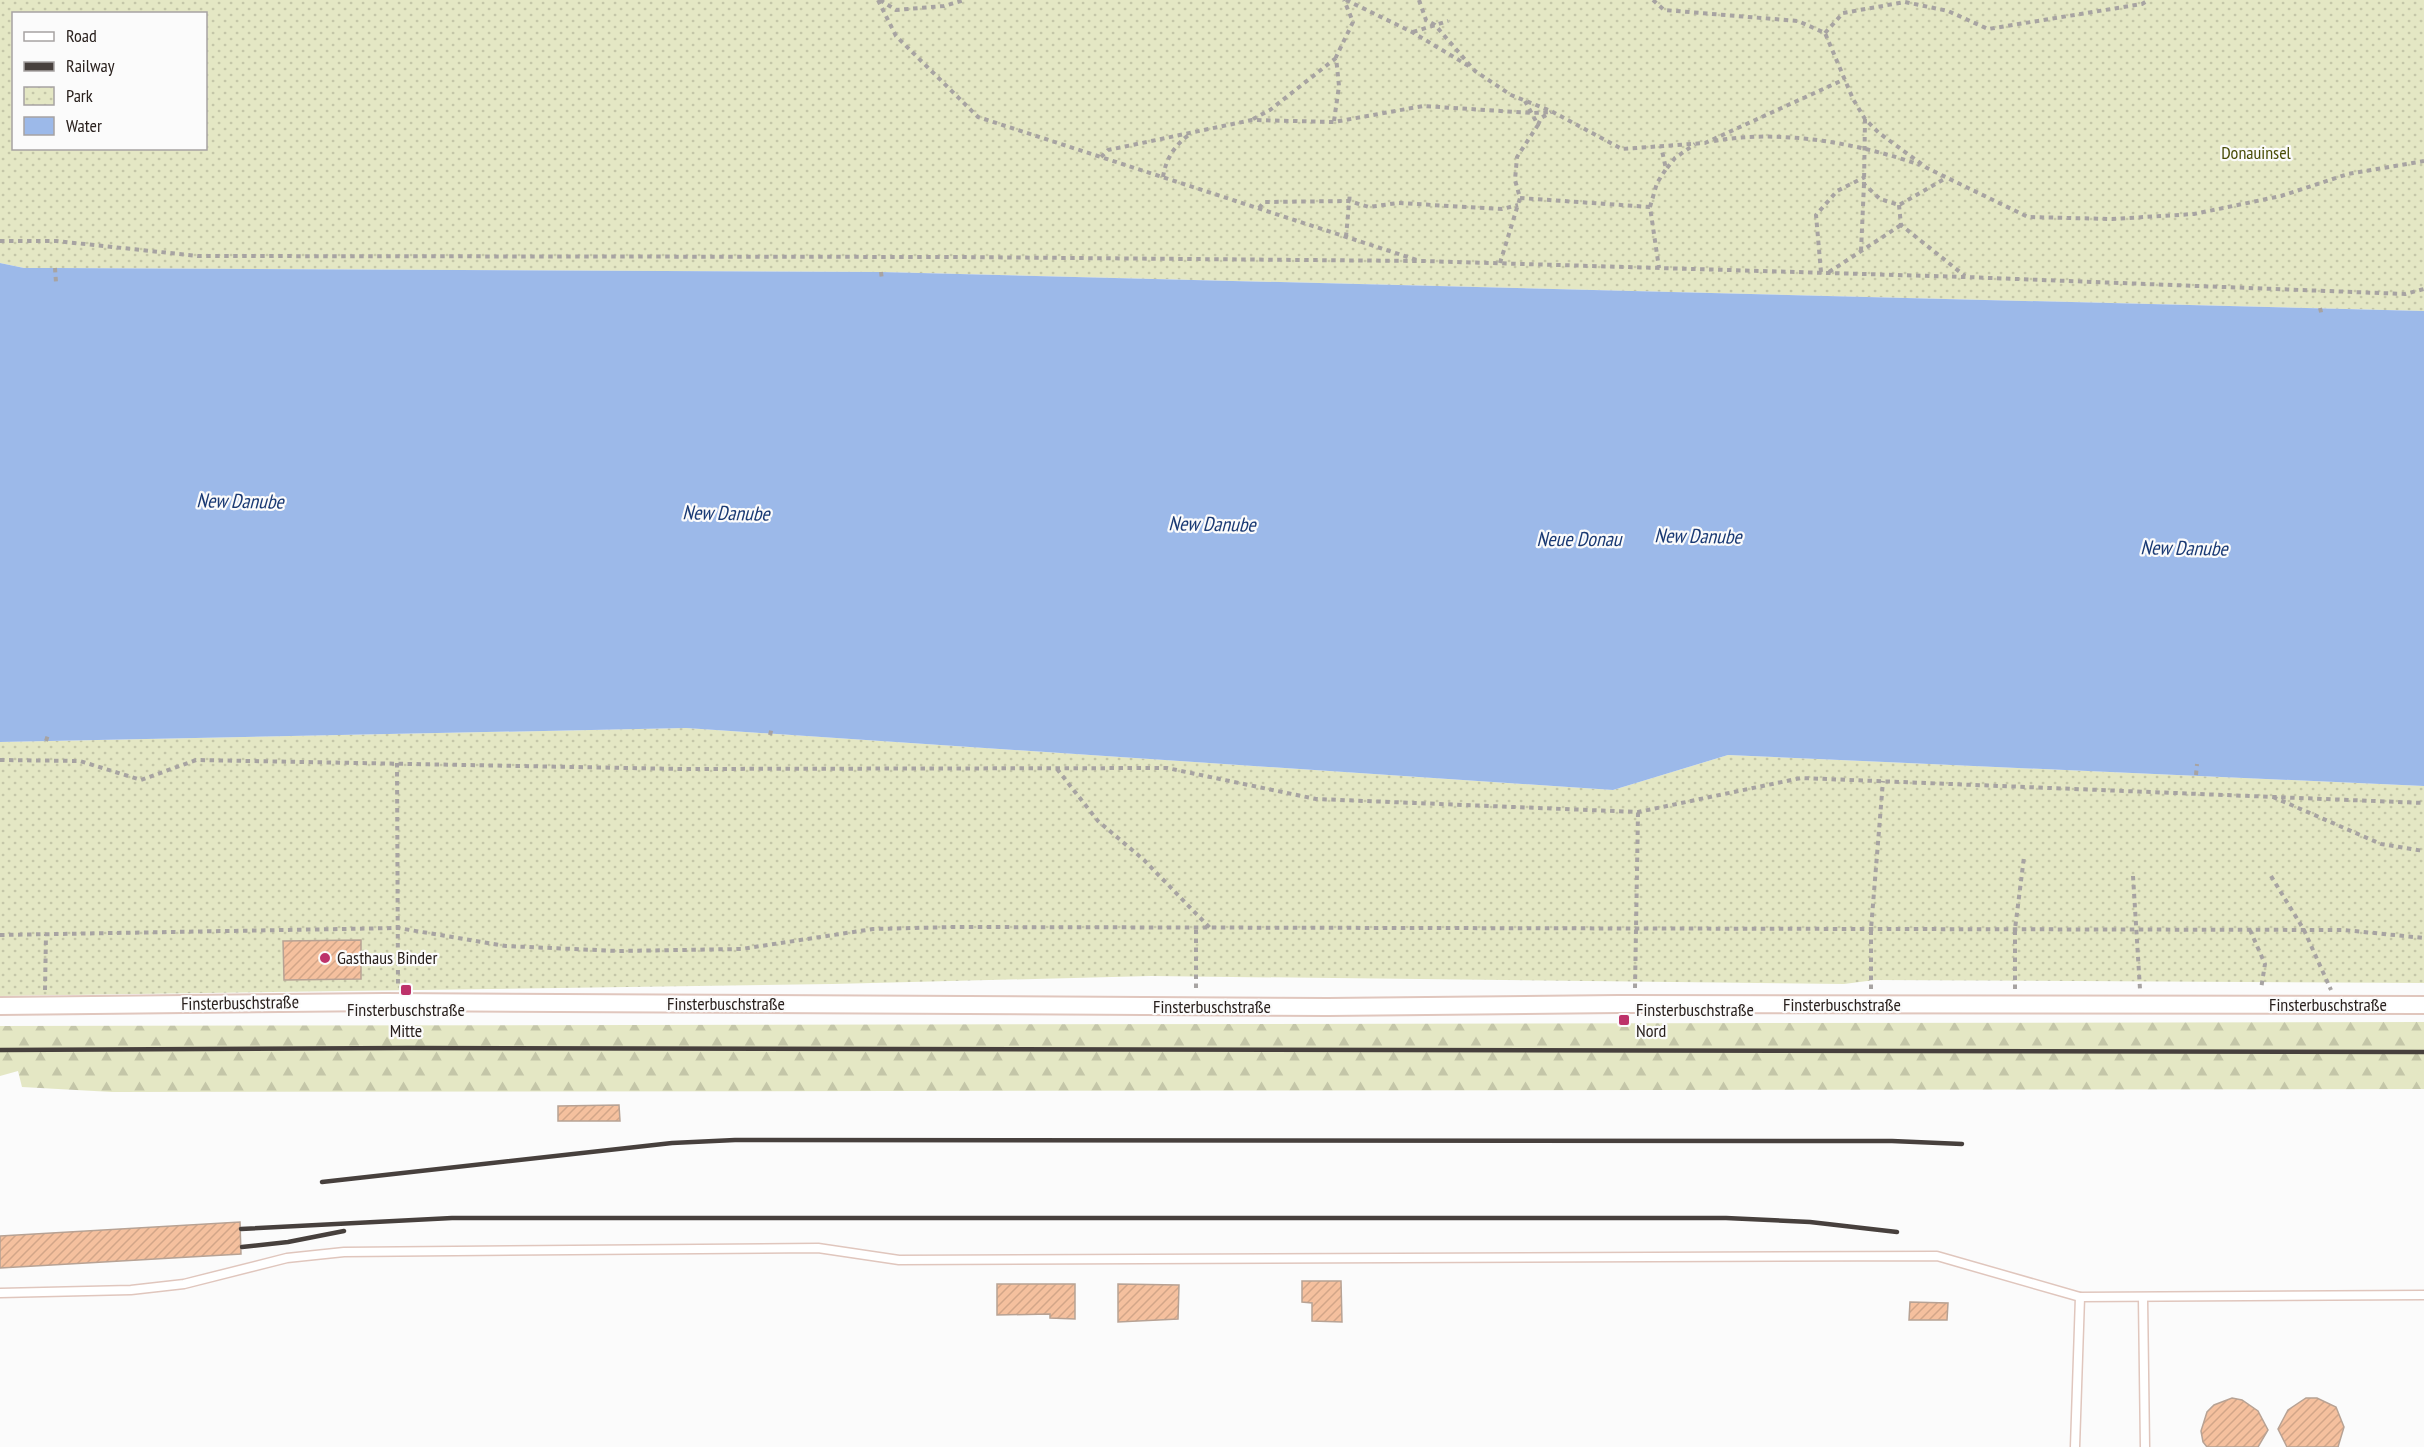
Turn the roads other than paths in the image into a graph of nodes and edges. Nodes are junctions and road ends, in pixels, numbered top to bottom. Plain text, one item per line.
1 (2424, 1005) edge
2 (0, 1006) edge
3 (0, 1293) edge
4 (2424, 1295) edge
5 (2080, 1298) junction
6 (2144, 1298) junction
7 (2075, 1447) edge
8 (2145, 1447) edge

1 - 2 street, Finsterbuschstraße
3 - 5 lane
4 - 6 lane
5 - 6 lane
5 - 7 lane
6 - 8 lane

